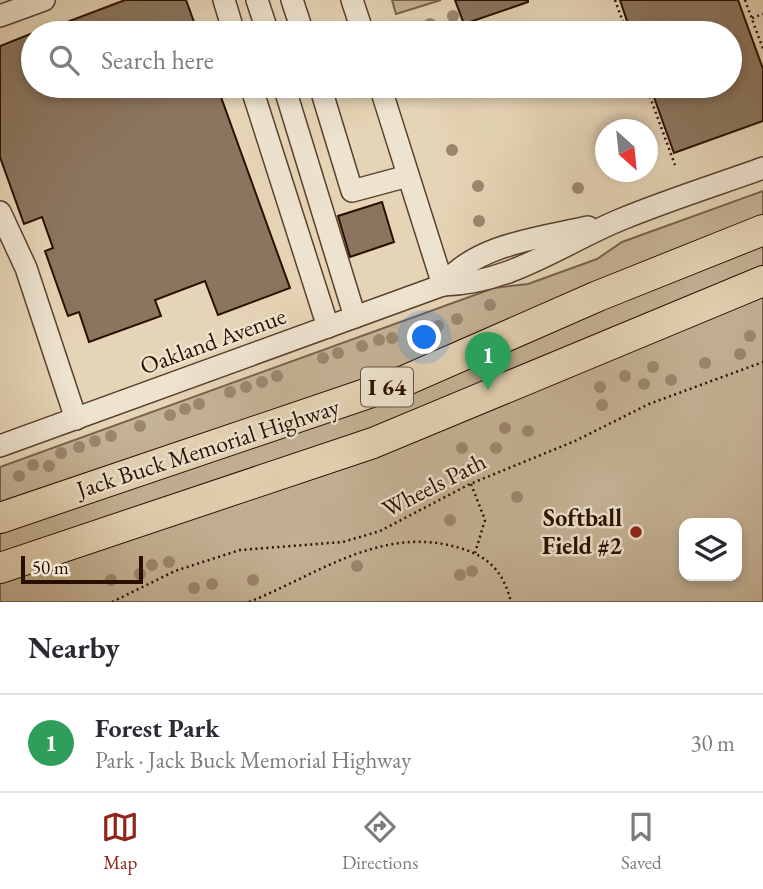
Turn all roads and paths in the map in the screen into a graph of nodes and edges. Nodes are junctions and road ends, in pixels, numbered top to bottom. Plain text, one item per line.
1 (44, 0) edge
2 (223, 0) edge
3 (257, 0) edge
4 (292, 0) edge
5 (352, 0) edge
6 (615, 0) edge
7 (745, 0) edge
8 (9, 9) edge
9 (763, 14) edge
10 (752, 18) junction
11 (230, 21) edge
12 (264, 21) edge
13 (299, 21) edge
14 (359, 21) edge
15 (623, 21) edge
16 (763, 49) edge
17 (255, 98) edge
18 (288, 98) edge
19 (326, 98) edge
20 (384, 98) edge
21 (650, 98) edge
22 (675, 165) dead end
23 (763, 168) edge
24 (408, 176) junction
25 (0, 212) edge
26 (763, 230) edge
27 (763, 281) edge
28 (443, 285) junction
29 (355, 317) junction
30 (328, 327) junction
31 (763, 362) edge
32 (76, 419) junction
33 (0, 446) edge
34 (470, 484) junction
35 (0, 518) edge
36 (475, 553) junction
37 (0, 568) edge
38 (112, 602) edge
39 (248, 602) edge
40 (511, 602) edge

1 - 8 street
2 - 11 street
3 - 12 street
4 - 13 street
5 - 14 street
6 - 15 path
7 - 10 path
9 - 10 path
10 - 16 path
17 - 30 street
18 - 29 street
19 - 24 street
20 - 24 street
21 - 22 path
23 - 28 street, Oakland Avenue
24 - 28 street
25 - 32 street
26 - 35 highway, Jack Buck Memorial Highway / I 64
27 - 37 highway, Jack Buck Memorial Highway / I 64
28 - 29 street, Oakland Avenue
29 - 30 street, Oakland Avenue
30 - 32 street, Oakland Avenue
31 - 34 path, Wheels Path
32 - 33 street, Oakland Avenue
34 - 36 path
34 - 38 path, Wheels Path
36 - 39 path
36 - 40 path

